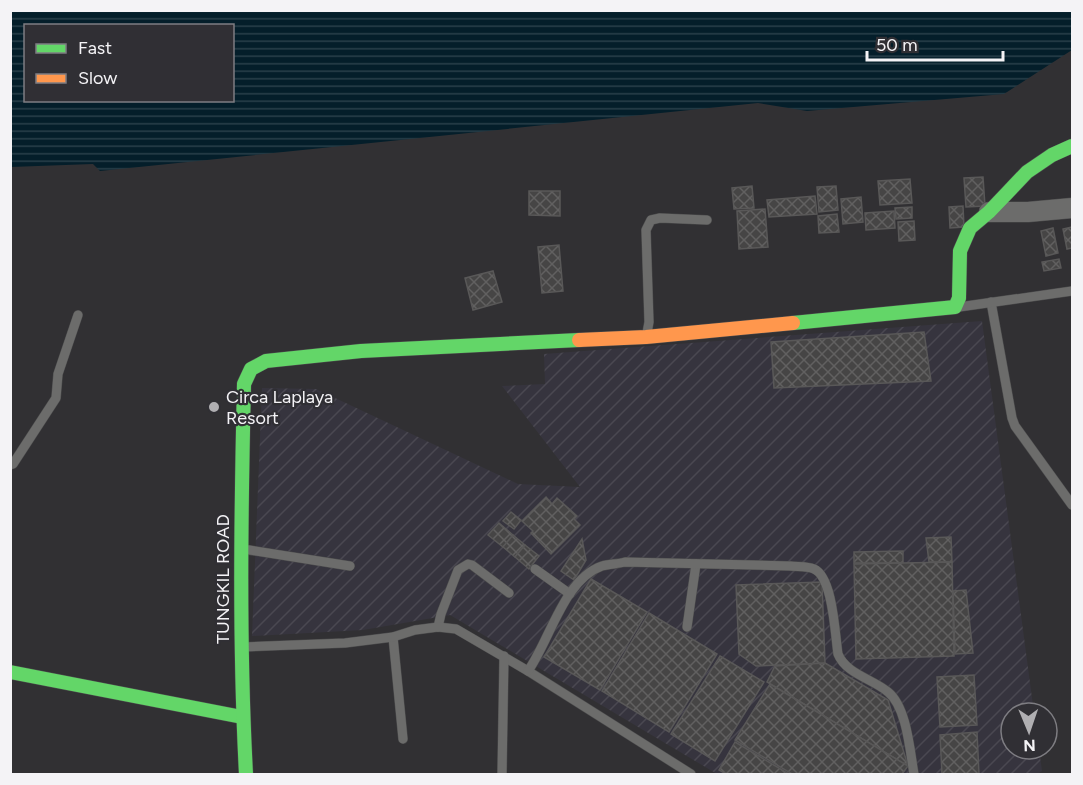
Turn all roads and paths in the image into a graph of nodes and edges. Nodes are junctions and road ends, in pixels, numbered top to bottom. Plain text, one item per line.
1 (1072, 146) edge
2 (1072, 208) edge
3 (988, 212) junction
4 (708, 220) dead end
5 (1072, 291) edge
6 (991, 302) junction
7 (955, 308) junction
8 (78, 315) dead end
9 (646, 337) junction
10 (10, 465) edge
11 (1072, 505) edge
12 (240, 549) junction
13 (696, 564) junction
14 (350, 566) dead end
15 (535, 569) dead end
16 (509, 592) dead end
17 (570, 594) junction
18 (438, 627) junction
19 (687, 627) dead end
20 (393, 637) junction
21 (241, 647) junction
22 (504, 656) junction
23 (528, 671) junction
24 (10, 672) edge
25 (242, 717) junction
26 (403, 739) dead end
27 (246, 774) edge
28 (502, 774) edge
29 (691, 774) edge
30 (914, 774) edge

1 - 3 street
2 - 3 street
3 - 7 street
4 - 9 lane
5 - 6 lane
6 - 7 lane
6 - 11 lane
7 - 9 street
8 - 10 lane
9 - 12 street, TUNGKIL ROAD
12 - 14 lane
12 - 21 street, TUNGKIL ROAD
13 - 17 lane
13 - 19 lane
13 - 30 lane
15 - 17 lane
16 - 18 lane
17 - 23 lane
18 - 20 lane
18 - 22 lane
20 - 21 lane
20 - 26 lane
21 - 25 street, TUNGKIL ROAD
22 - 23 lane
22 - 28 lane
23 - 29 lane
24 - 25 street
25 - 27 street, TUNGKIL ROAD

